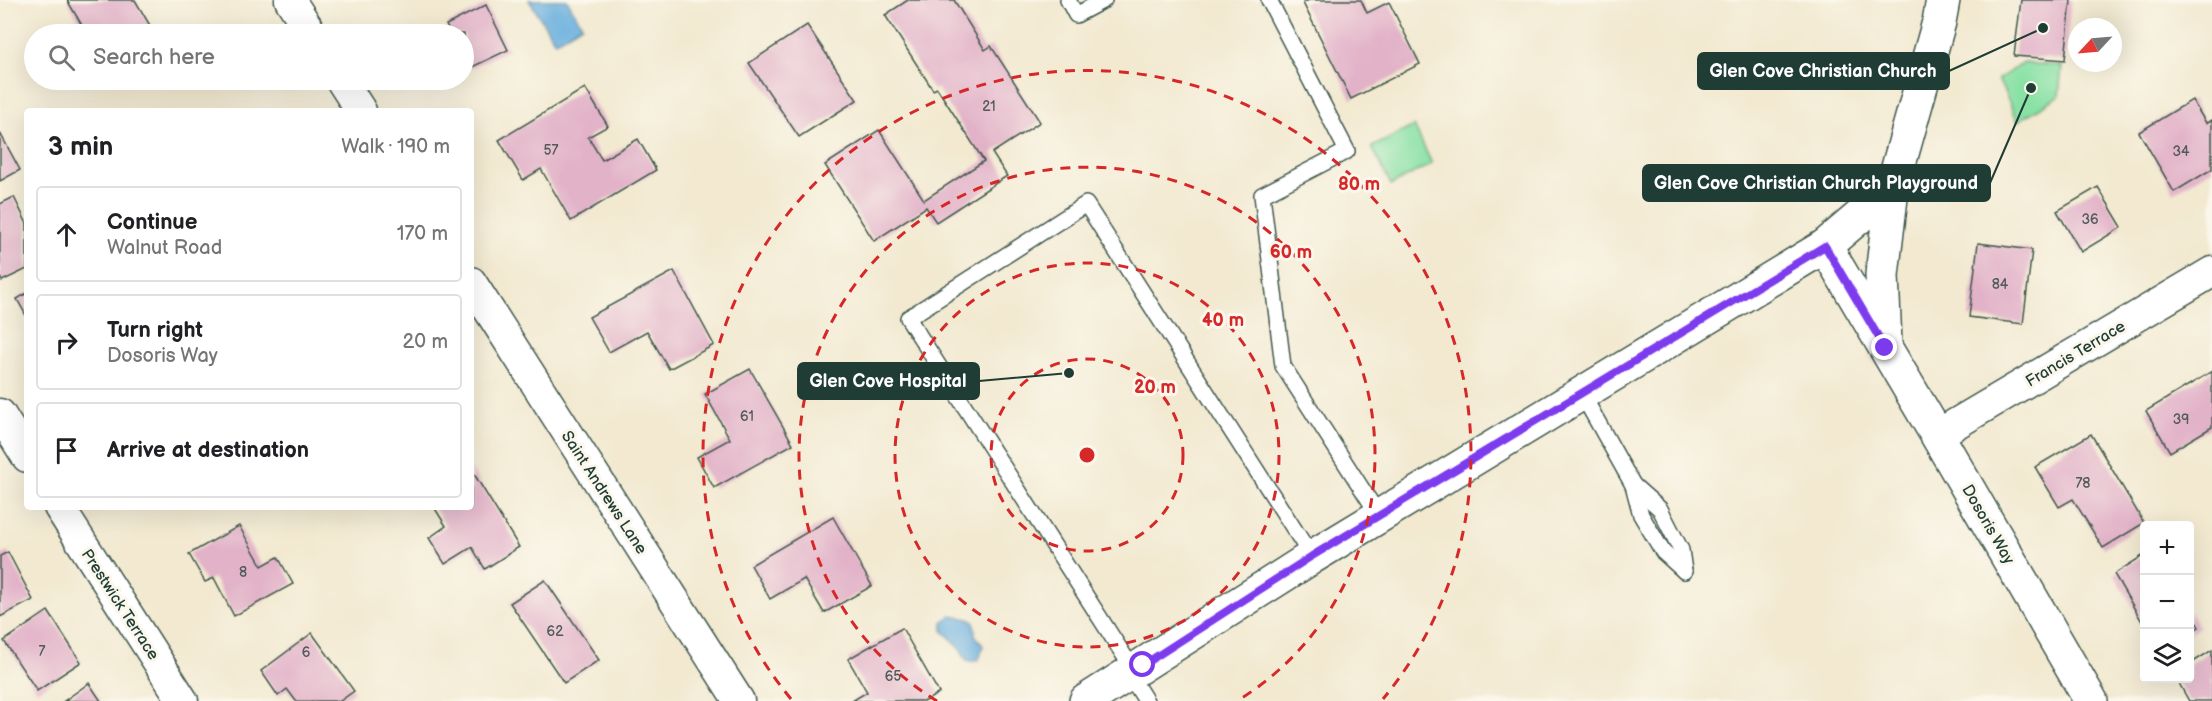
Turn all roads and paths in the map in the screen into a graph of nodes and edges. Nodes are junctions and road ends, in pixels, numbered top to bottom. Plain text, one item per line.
1 (290, 0) edge
2 (1068, 0) edge
3 (1104, 0) edge
4 (1269, 0) edge
5 (1943, 0) edge
6 (306, 24) edge
7 (347, 90) edge
8 (359, 108) edge
9 (1892, 189) junction
10 (1825, 246) junction
11 (2212, 272) edge
12 (474, 287) edge
13 (1885, 348) junction
14 (1582, 394) junction
15 (0, 414) edge
16 (1937, 435) junction
17 (24, 452) edge
18 (1633, 485) junction
19 (61, 510) edge
20 (1380, 517) junction
21 (1312, 556) junction
22 (1132, 672) junction
23 (183, 701) edge
24 (739, 701) edge
25 (1086, 701) edge
26 (1146, 701) edge
27 (2091, 701) edge

1 - 6 street
2 - 3 lane
4 - 20 lane
5 - 9 street, Dosoris Way
7 - 8 street
9 - 10 street
9 - 13 street, Dosoris Way
10 - 13 street, Dosoris Way
10 - 14 street
11 - 16 street, Francis Terrace
12 - 24 street, Saint Andrews Lane
13 - 16 street, Dosoris Way
14 - 18 lane
14 - 20 street
15 - 17 street
16 - 27 street, Dosoris Way
18 - 18 lane
19 - 23 street, Prestwick Terrace
20 - 21 street
21 - 22 street
21 - 22 lane
22 - 25 street
22 - 26 lane

